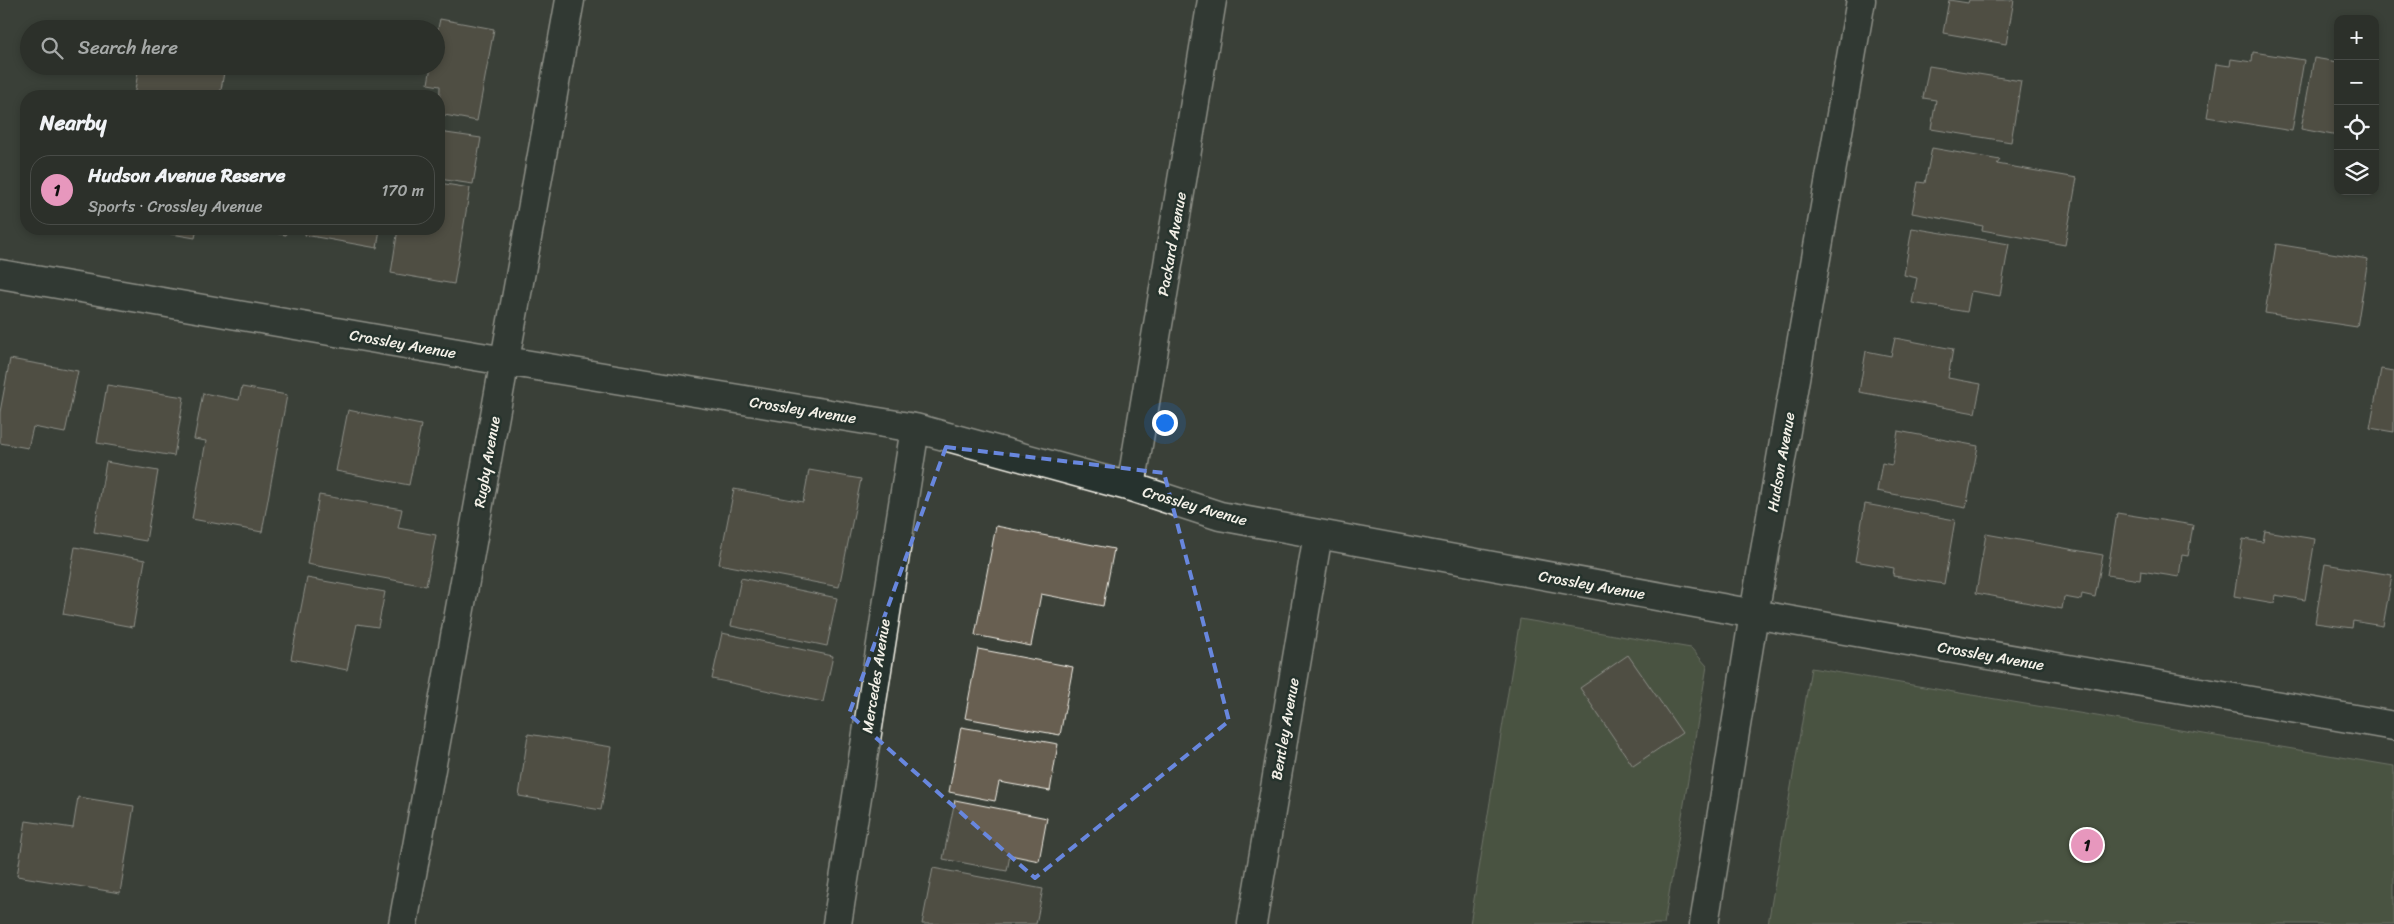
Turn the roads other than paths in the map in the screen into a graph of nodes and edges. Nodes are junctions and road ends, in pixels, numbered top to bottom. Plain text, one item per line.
1 (570, 0) edge
2 (1212, 0) edge
3 (1861, 0) edge
4 (0, 274) edge
5 (505, 361) junction
6 (915, 428) junction
7 (1131, 487) junction
8 (1318, 534) junction
9 (1754, 614) junction
10 (2394, 726) edge
11 (403, 924) edge
12 (837, 924) edge
13 (1252, 924) edge
14 (1704, 924) edge

1 - 5 street, Rugby Avenue
2 - 7 street, Packard Avenue
3 - 9 street, Hudson Avenue
4 - 5 street, Crossley Avenue
5 - 6 street, Crossley Avenue
5 - 11 street, Rugby Avenue
6 - 7 street, Crossley Avenue
6 - 12 street, Mercedes Avenue
7 - 8 street, Crossley Avenue
8 - 9 street, Crossley Avenue
8 - 13 street, Bentley Avenue
9 - 10 street, Crossley Avenue
9 - 14 street, Hudson Avenue

